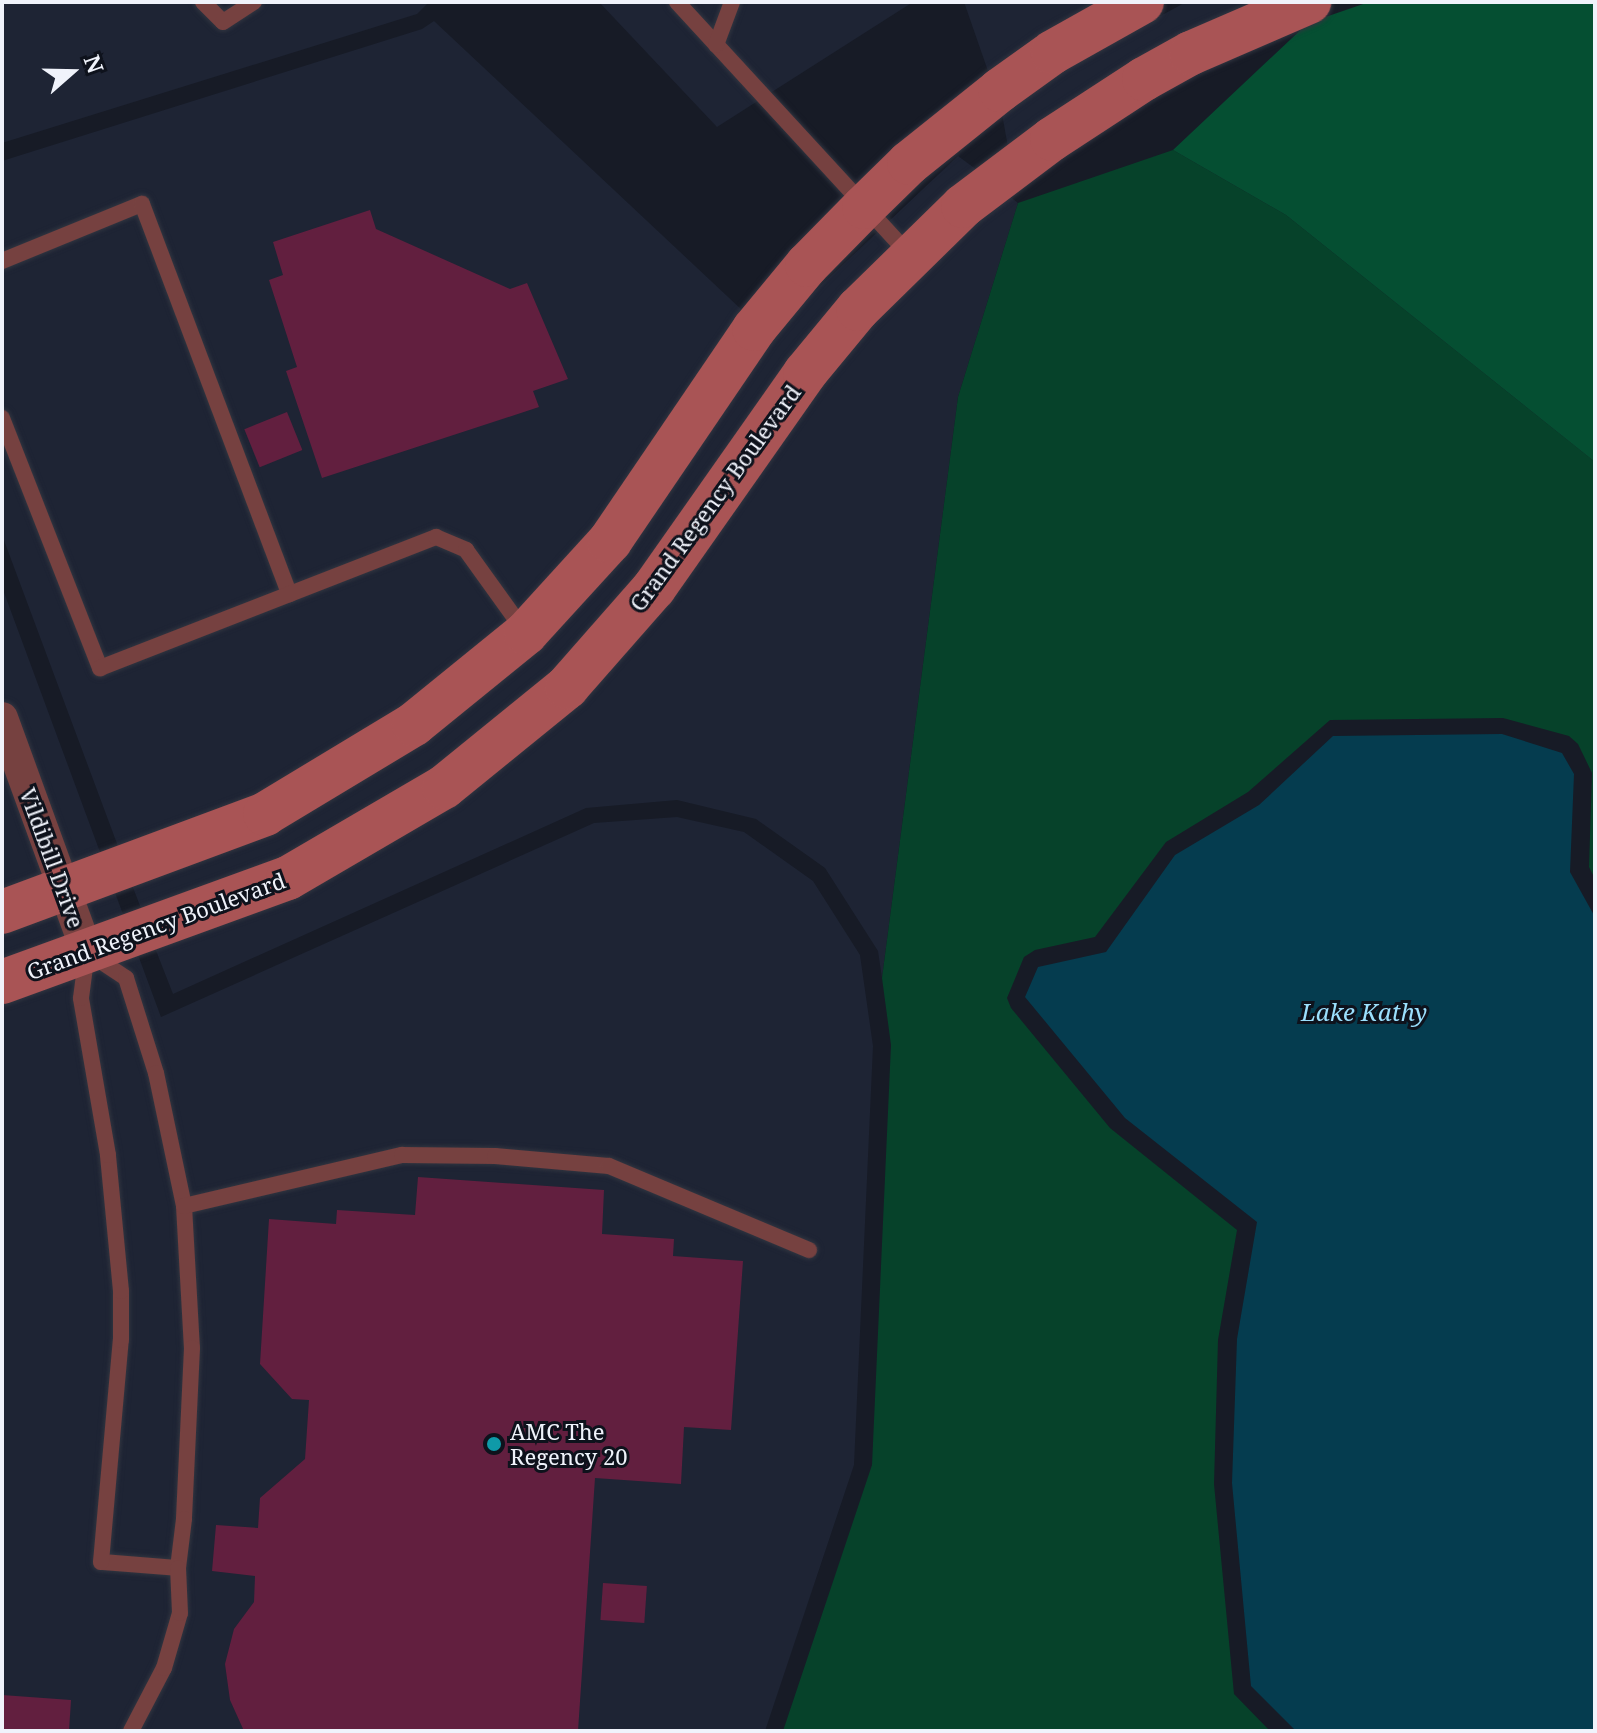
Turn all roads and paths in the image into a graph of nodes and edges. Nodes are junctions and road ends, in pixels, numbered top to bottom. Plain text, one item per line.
1 (203, 2) edge
2 (254, 2) edge
3 (677, 2) edge
4 (732, 2) edge
5 (1142, 2) edge
6 (1309, 2) edge
7 (716, 45) junction
8 (864, 207) junction
9 (910, 255) junction
10 (2, 261) edge
11 (2, 418) edge
12 (289, 594) junction
13 (526, 633) junction
14 (567, 687) junction
15 (2, 718) edge
16 (64, 890) junction
17 (2, 912) edge
18 (87, 952) junction
19 (2, 982) edge
20 (184, 1206) junction
21 (809, 1250) dead end
22 (178, 1568) junction
23 (131, 1731) edge

1 - 2 lane
3 - 7 lane
4 - 7 lane
5 - 8 street
6 - 9 street, Grand Regency Boulevard
7 - 8 lane
8 - 9 lane
8 - 13 street
9 - 14 street, Grand Regency Boulevard
10 - 12 lane
11 - 12 lane
12 - 13 lane
13 - 14 street
13 - 16 street
14 - 18 street, Grand Regency Boulevard
15 - 16 street, Vildibill Drive
16 - 17 street
16 - 18 street, Vildibill Drive
18 - 19 street, Grand Regency Boulevard
18 - 20 lane
18 - 22 lane
20 - 21 lane
20 - 22 lane
22 - 23 lane

